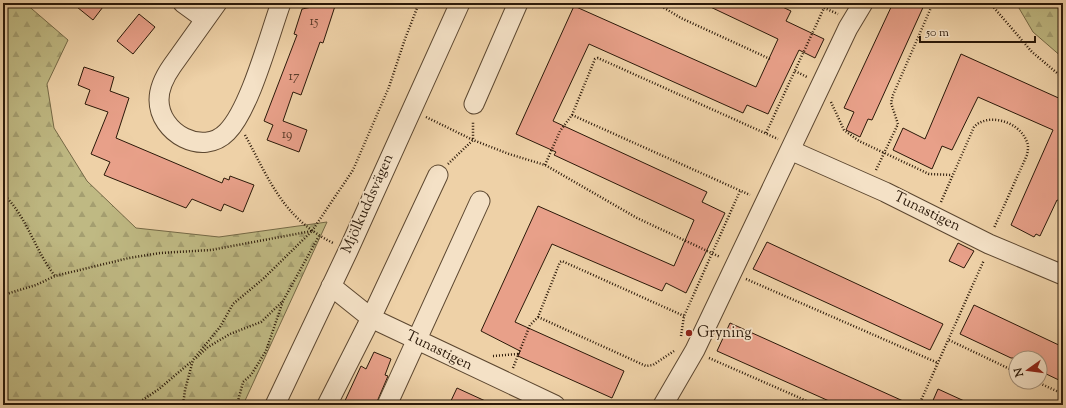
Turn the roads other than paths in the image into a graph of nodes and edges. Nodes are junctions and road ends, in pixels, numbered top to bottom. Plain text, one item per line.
1 (183, 3) edge
2 (217, 3) edge
3 (280, 3) edge
4 (460, 3) edge
5 (518, 3) edge
6 (863, 3) edge
7 (205, 19) junction
8 (474, 104) road end
9 (790, 150) junction
10 (438, 175) road end
11 (480, 201) dead end
12 (1063, 275) edge
13 (331, 286) junction
14 (371, 318) junction
15 (418, 340) junction
16 (275, 405) edge
17 (327, 405) edge
18 (387, 405) edge
19 (555, 405) edge
20 (663, 405) edge

1 - 7 street
2 - 7 street
3 - 7 street
4 - 13 street, Mjölkuddsvägen
5 - 8 street
6 - 9 street
9 - 12 street, Tunastigen
9 - 20 street
10 - 14 street
11 - 15 street
13 - 14 street, Tunastigen
13 - 16 street, Mjölkuddsvägen
14 - 15 street, Tunastigen
14 - 17 street
15 - 18 street
15 - 19 street, Tunastigen

